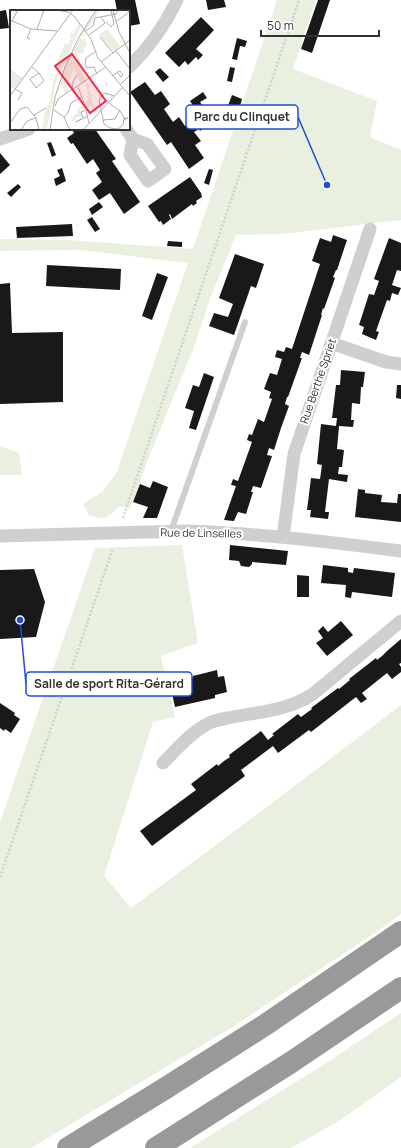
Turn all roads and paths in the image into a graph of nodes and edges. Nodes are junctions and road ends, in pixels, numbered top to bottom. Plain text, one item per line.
1 (177, 0) edge
2 (300, 0) edge
3 (130, 66) edge
4 (26, 130) edge
5 (0, 139) edge
6 (370, 229) dead end
7 (245, 322) dead end
8 (331, 343) junction
9 (401, 364) edge
10 (170, 532) junction
11 (117, 534) junction
12 (0, 536) edge
13 (283, 537) junction
14 (401, 551) edge
15 (401, 621) edge
16 (163, 763) dead end
17 (0, 877) edge
18 (401, 932) edge
19 (401, 988) edge
20 (68, 1148) edge
21 (156, 1148) edge

1 - 3 street
2 - 11 path
4 - 5 street
6 - 8 street, Rue Berthe Spriet
7 - 10 lane
8 - 9 street
8 - 13 street, Rue Berthe Spriet
10 - 11 street, Rue de Linselles
10 - 13 street, Rue de Linselles
11 - 12 street, Rue de Linselles
11 - 17 path
13 - 14 street, Rue de Linselles
15 - 16 street
18 - 20 highway
19 - 21 highway

